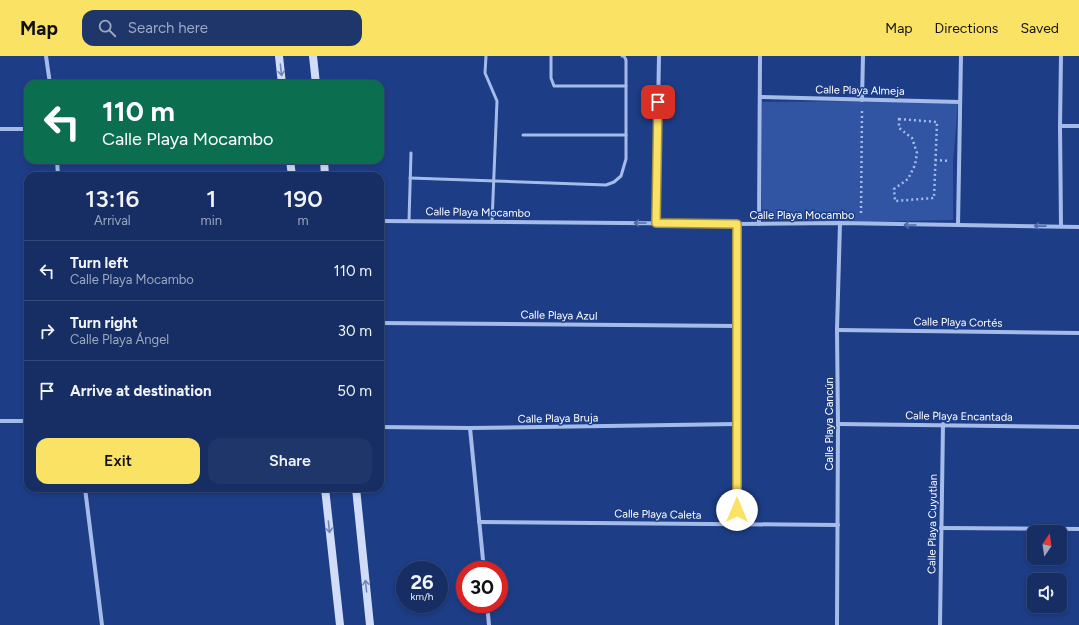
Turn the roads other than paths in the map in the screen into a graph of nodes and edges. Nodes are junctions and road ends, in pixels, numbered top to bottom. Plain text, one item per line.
1 (46, 56) edge
2 (279, 56) edge
3 (313, 56) edge
4 (486, 56) edge
5 (551, 56) edge
6 (622, 56) edge
7 (659, 56) edge
8 (760, 56) edge
9 (863, 56) edge
10 (961, 56) edge
11 (1061, 56) edge
12 (49, 80) edge
13 (282, 80) edge
14 (316, 80) edge
15 (626, 86) junction
16 (760, 97) junction
17 (862, 100) junction
18 (960, 102) junction
19 (1060, 126) junction
20 (1079, 126) edge
21 (0, 129) edge
22 (24, 129) edge
23 (523, 135) dead end
24 (626, 135) junction
25 (410, 154) dead end
26 (410, 178) junction
27 (494, 180) junction
28 (384, 221) edge
29 (409, 221) junction
30 (492, 222) junction
31 (656, 223) junction
32 (840, 223) junction
33 (737, 224) junction
34 (759, 224) junction
35 (958, 225) junction
36 (1061, 226) junction
37 (1079, 227) edge
38 (384, 323) edge
39 (737, 326) junction
40 (837, 330) junction
41 (1079, 333) edge
42 (0, 421) edge
43 (24, 421) edge
44 (737, 424) junction
45 (838, 424) junction
46 (943, 424) junction
47 (384, 427) edge
48 (1079, 427) edge
49 (470, 428) junction
50 (85, 492) edge
51 (325, 492) edge
52 (356, 492) edge
53 (479, 522) junction
54 (737, 524) junction
55 (838, 525) junction
56 (941, 528) junction
57 (1079, 529) edge
58 (483, 561) edge
59 (488, 613) edge
60 (102, 625) edge
61 (340, 625) edge
62 (370, 625) edge
63 (489, 625) edge
64 (837, 625) edge
65 (940, 625) edge

1 - 12 street
2 -> 13 main road
3 - 14 main road
4 - 27 lane
5 - 15 lane
6 - 15 lane
7 - 31 street
8 - 16 street
9 - 17 street
10 - 18 street
11 - 19 street
15 - 24 lane
16 - 17 street, Calle Playa Almeja
16 - 34 street
17 - 18 street, Calle Playa Almeja
18 - 35 street
19 - 20 street
19 - 36 street
21 - 22 street
23 - 24 lane
24 - 27 lane
25 - 26 lane
26 - 27 lane
26 - 29 lane
27 - 30 lane
28 - 29 street, Calle Playa Mocambo
29 - 30 street, Calle Playa Mocambo
31 -> 30 street, Calle Playa Mocambo
31 - 33 street, Calle Playa Mocambo
32 - 34 street, Calle Playa Mocambo
35 -> 32 street, Calle Playa Mocambo
32 - 40 street, Calle Playa Cancún
33 - 34 street, Calle Playa Mocambo
33 - 39 street
36 -> 35 street, Calle Playa Mocambo
36 - 37 street, Calle Playa Mocambo
38 - 39 street, Calle Playa Azul
39 - 44 street
40 - 41 street, Calle Playa Cortés
40 - 45 street, Calle Playa Cancún
42 - 43 street
44 - 49 street, Calle Playa Bruja
44 - 54 street
45 - 46 street, Calle Playa Encantada
45 - 55 street, Calle Playa Cancún
46 - 48 street, Calle Playa Encantada
46 - 56 street, Calle Playa Cuyutlan
47 - 49 street, Calle Playa Bruja
49 - 53 street
50 - 60 street
51 -> 61 main road
62 -> 52 main road
53 - 54 street, Calle Playa Caleta
53 - 58 street
54 - 55 street, Calle Playa Caleta
55 - 64 street, Calle Playa Cancún
56 - 57 street
56 - 65 street, Calle Playa Cuyutlan
59 - 63 street

